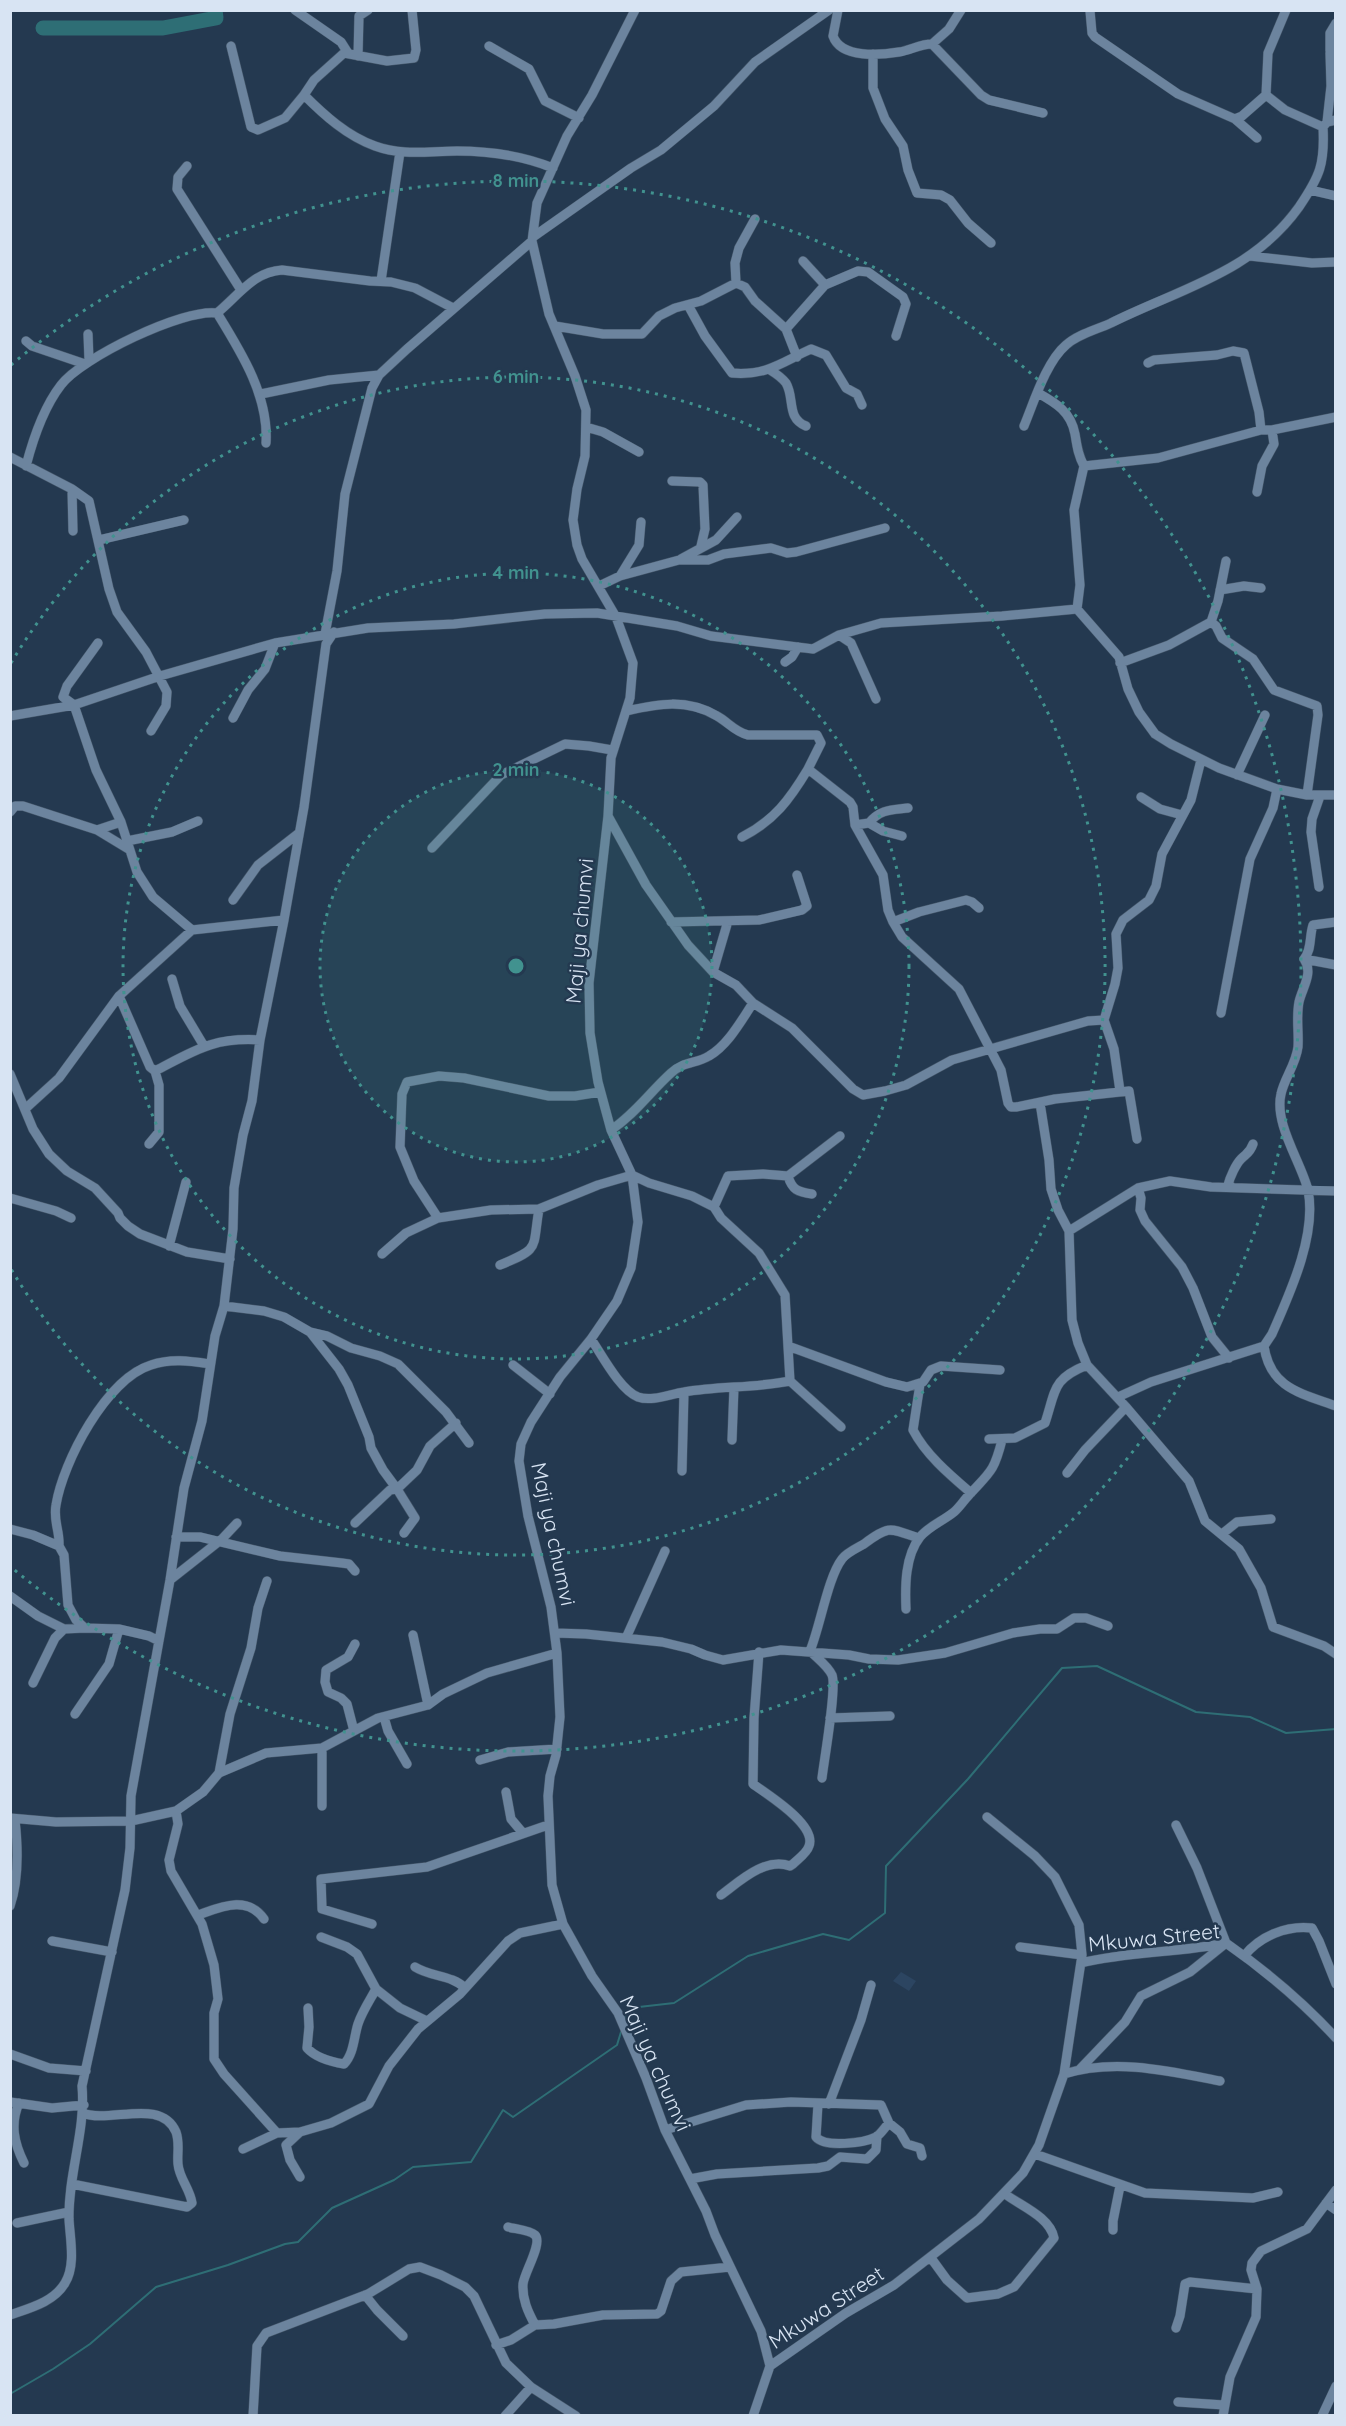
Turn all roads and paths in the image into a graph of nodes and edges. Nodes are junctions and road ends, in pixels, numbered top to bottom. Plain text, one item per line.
1 (295, 10) edge
2 (368, 10) edge
3 (412, 10) edge
4 (635, 10) edge
5 (829, 10) edge
6 (838, 10) edge
7 (960, 10) edge
8 (1286, 10) edge
9 (1090, 12) edge
10 (1335, 23) edge
11 (932, 44) junction
12 (231, 46) dead end
13 (489, 46) dead end
14 (1333, 49) edge
15 (348, 53) junction
16 (873, 54) junction
17 (358, 56) junction
18 (304, 95) junction
19 (1266, 95) junction
20 (1043, 113) dead end
21 (579, 118) junction
22 (1235, 118) junction
23 (1328, 123) edge
24 (1257, 138) dead end
25 (400, 152) junction
26 (187, 166) dead end
27 (553, 168) junction
28 (1310, 190) junction
29 (1335, 196) edge
30 (755, 219) dead end
31 (532, 239) junction
32 (991, 243) dead end
33 (1250, 256) junction
34 (803, 261) dead end
35 (1335, 262) edge
36 (381, 281) junction
37 (736, 283) junction
38 (825, 285) junction
39 (241, 290) junction
40 (688, 305) junction
41 (453, 308) junction
42 (218, 313) junction
43 (555, 326) junction
44 (786, 329) junction
45 (88, 334) dead end
46 (896, 336) dead end
47 (26, 341) dead end
48 (796, 357) junction
49 (87, 362) junction
50 (1148, 363) dead end
51 (770, 370) junction
52 (379, 375) junction
53 (1038, 393) junction
54 (261, 394) junction
55 (862, 405) dead end
56 (1335, 417) edge
57 (806, 426) dead end
58 (1024, 426) dead end
59 (586, 427) junction
60 (1261, 430) junction
61 (1272, 430) junction
62 (266, 443) dead end
63 (639, 452) dead end
64 (10, 457) edge
65 (26, 466) junction
66 (1084, 466) junction
67 (672, 481) dead end
68 (72, 489) junction
69 (1257, 492) dead end
70 (737, 518) dead end
71 (184, 519) dead end
72 (641, 522) dead end
73 (885, 528) dead end
74 (73, 531) dead end
75 (99, 540) junction
76 (701, 546) junction
77 (679, 560) junction
78 (1226, 561) dead end
79 (620, 576) junction
80 (599, 586) junction
81 (1261, 588) dead end
82 (1220, 590) junction
83 (1077, 609) junction
84 (616, 617) junction
85 (1211, 622) junction
86 (330, 633) junction
87 (839, 635) junction
88 (98, 643) dead end
89 (275, 643) junction
90 (798, 647) junction
91 (785, 662) dead end
92 (1120, 663) junction
93 (160, 676) junction
94 (876, 699) dead end
95 (74, 705) junction
96 (626, 711) junction
97 (1265, 715) dead end
98 (10, 716) edge
99 (233, 718) dead end
100 (151, 731) dead end
101 (612, 750) junction
102 (1202, 760) junction
103 (808, 769) junction
104 (1237, 775) junction
105 (1277, 789) junction
106 (1307, 795) junction
107 (1335, 795) edge
108 (1320, 796) junction
109 (1141, 797) dead end
110 (908, 808) dead end
111 (10, 812) edge
112 (1182, 815) junction
113 (609, 816) junction
114 (198, 821) dead end
115 (122, 822) junction
116 (869, 823) junction
117 (855, 825) junction
118 (97, 830) junction
119 (299, 833) junction
120 (902, 836) dead end
121 (742, 837) dead end
122 (129, 845) junction
123 (432, 849) dead end
124 (796, 875) dead end
125 (1319, 887) dead end
126 (233, 900) dead end
127 (979, 908) dead end
128 (284, 920) junction
129 (728, 921) junction
130 (671, 922) junction
131 (893, 922) junction
132 (1335, 922) edge
133 (192, 930) junction
134 (1304, 959) junction
135 (1335, 964) edge
136 (713, 972) junction
137 (172, 979) dead end
138 (119, 996) junction
139 (753, 1003) junction
140 (1221, 1013) dead end
141 (1104, 1020) junction
142 (260, 1040) junction
143 (204, 1046) junction
144 (989, 1049) junction
145 (155, 1071) junction
146 (10, 1074) edge
147 (1120, 1091) junction
148 (600, 1092) junction
149 (1040, 1103) junction
150 (25, 1108) junction
151 (611, 1130) junction
152 (840, 1136) dead end
153 (1137, 1139) dead end
154 (148, 1144) dead end
155 (1253, 1144) dead end
156 (632, 1175) junction
157 (788, 1176) junction
158 (186, 1182) dead end
159 (1232, 1187) junction
160 (1138, 1188) junction
161 (1308, 1191) junction
162 (1335, 1191) edge
163 (812, 1194) dead end
164 (10, 1198) edge
165 (714, 1208) junction
166 (539, 1209) junction
167 (71, 1218) dead end
168 (438, 1218) junction
169 (1069, 1231) junction
170 (170, 1246) junction
171 (382, 1254) dead end
172 (230, 1259) junction
173 (500, 1265) dead end
174 (224, 1306) junction
175 (310, 1332) junction
176 (591, 1339) junction
177 (788, 1346) junction
178 (1264, 1346) junction
179 (1228, 1358) junction
180 (210, 1364) junction
181 (513, 1365) dead end
182 (1087, 1365) junction
183 (1000, 1371) dead end
184 (790, 1382) junction
185 (920, 1384) junction
186 (734, 1388) junction
187 (684, 1392) junction
188 (550, 1394) junction
189 (1118, 1398) junction
190 (1335, 1406) edge
191 (1126, 1407) junction
192 (456, 1423) junction
193 (841, 1427) dead end
194 (989, 1439) dead end
195 (732, 1440) dead end
196 (1002, 1440) junction
197 (469, 1443) dead end
198 (682, 1471) dead end
199 (1067, 1473) dead end
200 (397, 1488) junction
201 (971, 1493) junction
202 (1271, 1520) dead end
203 (237, 1522) dead end
204 (355, 1523) dead end
205 (10, 1529) edge
206 (404, 1533) dead end
207 (1221, 1534) junction
208 (176, 1537) junction
209 (918, 1538) junction
210 (219, 1541) junction
211 (59, 1546) junction
212 (665, 1551) dead end
213 (355, 1571) dead end
214 (170, 1581) junction
215 (267, 1581) dead end
216 (10, 1596) edge
217 (906, 1609) dead end
218 (1108, 1626) dead end
219 (85, 1628) junction
220 (64, 1629) junction
221 (119, 1629) junction
222 (555, 1633) junction
223 (412, 1635) dead end
224 (160, 1636) junction
225 (626, 1638) junction
226 (355, 1644) dead end
227 (810, 1651) junction
228 (759, 1652) junction
229 (557, 1653) junction
230 (1335, 1654) edge
231 (33, 1683) dead end
232 (428, 1705) junction
233 (75, 1714) dead end
234 (890, 1716) dead end
235 (384, 1717) junction
236 (830, 1718) junction
237 (354, 1731) junction
238 (322, 1748) junction
239 (557, 1749) junction
240 (480, 1760) dead end
241 (407, 1764) dead end
242 (219, 1773) junction
243 (822, 1778) dead end
244 (506, 1792) dead end
245 (322, 1806) dead end
246 (176, 1810) junction
247 (987, 1817) dead end
248 (13, 1819) edge
249 (131, 1821) junction
250 (548, 1825) junction
251 (1176, 1825) dead end
252 (522, 1832) junction
253 (721, 1894) dead end
254 (10, 1906) edge
255 (198, 1915) junction
256 (264, 1919) dead end
257 (372, 1924) dead end
258 (563, 1924) junction
259 (321, 1937) dead end
260 (52, 1941) dead end
261 (1226, 1942) junction
262 (1020, 1947) dead end
263 (112, 1952) junction
264 (1244, 1956) junction
265 (1081, 1959) junction
266 (415, 1967) dead end
267 (1335, 1984) edge
268 (871, 1985) dead end
269 (465, 1988) junction
270 (376, 1989) junction
271 (308, 2008) dead end
272 (427, 2020) junction
273 (1335, 2038) edge
274 (10, 2054) edge
275 (1080, 2069) junction
276 (86, 2071) junction
277 (1064, 2074) junction
278 (1220, 2080) dead end
279 (14, 2102) edge
280 (818, 2104) junction
281 (829, 2104) junction
282 (83, 2109) junction
283 (889, 2123) junction
284 (665, 2130) junction
285 (300, 2132) junction
286 (277, 2133) junction
287 (877, 2136) junction
288 (243, 2149) dead end
289 (1035, 2154) junction
290 (922, 2156) dead end
291 (24, 2163) dead end
292 (300, 2177) dead end
293 (690, 2179) junction
294 (72, 2184) junction
295 (1120, 2186) junction
296 (1335, 2190) edge
297 (1278, 2192) dead end
298 (1005, 2194) junction
299 (1326, 2203) junction
300 (1335, 2210) edge
301 (69, 2212) junction
302 (17, 2223) dead end
303 (508, 2227) dead end
304 (1113, 2230) dead end
305 (931, 2258) junction
306 (730, 2267) junction
307 (1257, 2289) junction
308 (366, 2295) junction
309 (10, 2315) edge
310 (535, 2325) junction
311 (1176, 2328) dead end
312 (403, 2336) dead end
313 (496, 2345) junction
314 (770, 2366) junction
315 (531, 2386) junction
316 (1335, 2386) edge
317 (1178, 2402) dead end
318 (1224, 2405) junction
319 (253, 2415) edge
320 (505, 2415) edge
321 (576, 2415) edge
322 (753, 2415) edge
323 (1223, 2415) edge
324 (1322, 2415) edge

1 - 15 street
2 - 17 street
3 - 17 street
4 - 21 street, Maji ya chumvi
5 - 31 street
6 - 16 street
7 - 11 street
8 - 19 street
9 - 22 street
10 - 14 street
11 - 16 street
11 - 20 street
12 - 18 street
13 - 21 street
14 - 23 street
15 - 17 street
15 - 18 street
16 - 32 street
18 - 25 street
19 - 22 street
19 - 23 street
21 - 27 street, Maji ya chumvi
22 - 24 street
23 - 28 street
25 - 27 street
25 - 36 street
26 - 39 street
27 - 31 street, Maji ya chumvi
28 - 29 street
28 - 33 street
30 - 37 street
31 - 41 street
31 - 43 street, Maji ya chumvi
33 - 35 street
33 - 53 street
34 - 38 street
36 - 39 street
36 - 41 street
37 - 40 street
37 - 44 street
38 - 44 street
38 - 46 street
39 - 42 street
40 - 43 street
40 - 51 street
41 - 52 street
42 - 49 street
42 - 54 street
43 - 59 street, Maji ya chumvi
44 - 48 street
45 - 49 street
47 - 49 street
48 - 51 street
48 - 55 street
49 - 65 street
50 - 60 street
51 - 57 street
52 - 54 street
52 - 86 street
53 - 58 street
53 - 66 street
54 - 62 street
56 - 61 street
59 - 63 street
59 - 80 street, Maji ya chumvi
60 - 61 street
60 - 66 street
61 - 69 street
64 - 65 street
65 - 68 street
66 - 83 street
67 - 76 street
68 - 74 street
68 - 75 street
70 - 76 street
71 - 75 street
72 - 79 street
73 - 77 street
75 - 93 street
76 - 77 street
77 - 79 street
78 - 82 street
79 - 80 street
80 - 84 street, Maji ya chumvi
81 - 82 street
82 - 85 street
83 - 87 street
83 - 92 street
84 - 86 street
84 - 90 street
84 - 96 street, Maji ya chumvi
85 - 92 street
85 - 106 street
86 - 89 street
86 - 119 street
87 - 90 street
87 - 94 street
88 - 95 street
89 - 93 street
89 - 99 street
90 - 91 street
92 - 102 street
93 - 95 street
93 - 100 street
95 - 98 street
95 - 115 street
96 - 101 street, Maji ya chumvi
96 - 103 street
97 - 104 street
101 - 113 street, Maji ya chumvi
101 - 123 street
102 - 104 street
102 - 112 street
103 - 117 street
103 - 121 street
104 - 105 street
105 - 106 street
105 - 140 street
106 - 108 street
107 - 108 street
108 - 125 street
109 - 112 street
110 - 116 street
111 - 118 street
112 - 141 street
113 - 130 street
113 - 148 street, Maji ya chumvi
114 - 122 street
115 - 118 street
115 - 122 street
116 - 117 street
116 - 120 street
117 - 131 street
118 - 122 street
119 - 126 street
119 - 128 street
122 - 133 street
124 - 129 street
127 - 131 street
128 - 133 street
128 - 142 street
129 - 130 street
129 - 136 street
130 - 136 street
131 - 144 street
132 - 134 street
133 - 138 street
134 - 135 street
134 - 161 street
136 - 139 street
137 - 143 street
138 - 145 street
138 - 150 street
139 - 144 street
139 - 151 street
141 - 144 street
141 - 147 street
142 - 143 street
142 - 172 street
143 - 145 street
144 - 149 street
145 - 154 street
146 - 150 street
147 - 149 street
147 - 153 street
148 - 151 street, Maji ya chumvi
148 - 168 street
149 - 169 street
150 - 170 street
151 - 156 street, Maji ya chumvi
152 - 157 street
155 - 159 street
156 - 165 street
156 - 166 street
156 - 176 street, Maji ya chumvi
157 - 163 street
157 - 165 street
158 - 170 street
159 - 160 street
159 - 161 street
160 - 169 street
160 - 179 street
161 - 162 street
161 - 178 street
164 - 167 street
165 - 177 street
166 - 168 street
166 - 173 street
168 - 171 street
169 - 182 street
170 - 172 street
172 - 174 street
174 - 175 street
174 - 180 street
175 - 192 street
175 - 200 street
176 - 187 street
176 - 188 street, Maji ya chumvi
177 - 184 street
177 - 185 street
178 - 179 street
178 - 190 street
179 - 189 street
180 - 208 street
180 - 211 street
181 - 188 street
182 - 189 street
182 - 196 street
183 - 185 street
184 - 186 street
184 - 193 street
185 - 201 street
186 - 187 street
186 - 195 street
187 - 198 street
188 - 222 street, Maji ya chumvi
189 - 191 street
191 - 199 street
191 - 207 street
192 - 197 street
192 - 200 street
194 - 196 street
196 - 201 street
200 - 204 street
200 - 206 street
201 - 209 street
202 - 207 street
203 - 210 street
205 - 211 street
207 - 230 street
208 - 210 street
208 - 214 street
209 - 217 street
209 - 227 street
210 - 213 street
210 - 214 street
211 - 219 street
212 - 225 street
214 - 224 street
215 - 242 street
216 - 220 street
218 - 227 street
219 - 220 street
219 - 221 street
220 - 231 street
221 - 224 street
221 - 233 street
222 - 225 street
222 - 229 street, Maji ya chumvi
223 - 232 street
224 - 249 street
225 - 228 street
226 - 237 street
227 - 228 street
227 - 236 street
228 - 253 street
229 - 232 street
229 - 239 street, Maji ya chumvi
232 - 235 street
234 - 236 street
235 - 237 street
235 - 241 street
236 - 243 street
237 - 238 street
238 - 242 street
238 - 245 street
239 - 240 street
239 - 250 street, Maji ya chumvi
242 - 246 street
244 - 252 street
246 - 249 street
246 - 255 street
247 - 265 street
248 - 249 street
248 - 254 street
249 - 263 street
250 - 252 street
250 - 258 street, Maji ya chumvi
251 - 261 street
252 - 257 street
255 - 256 street
255 - 286 street
258 - 269 street
258 - 284 street, Maji ya chumvi
259 - 270 street
260 - 263 street
261 - 264 street, Mkuwa Street
261 - 265 street, Mkuwa Street
261 - 275 street
262 - 265 street
263 - 276 street
264 - 267 street
264 - 273 street, Mkuwa Street
265 - 277 street, Mkuwa Street
266 - 269 street
268 - 281 street
269 - 272 street
270 - 271 street
270 - 272 street
272 - 285 street
274 - 276 street
275 - 277 street
275 - 278 street
276 - 282 street
277 - 289 street, Mkuwa Street
279 - 282 street
279 - 291 street
280 - 281 street
280 - 284 street
280 - 287 street
281 - 283 street
282 - 294 street
282 - 294 street
283 - 287 street
283 - 290 street
284 - 293 street, Maji ya chumvi
285 - 286 street
285 - 292 street
286 - 288 street
287 - 293 street
289 - 295 street
289 - 298 street, Mkuwa Street
293 - 306 street, Maji ya chumvi
294 - 301 street
295 - 297 street
295 - 304 street
296 - 299 street
298 - 305 street, Mkuwa Street
298 - 305 street
299 - 300 street
299 - 307 street
301 - 302 street
301 - 309 street
303 - 310 street
305 - 314 street, Mkuwa Street
306 - 310 street
306 - 314 street, Maji ya chumvi
307 - 311 street
307 - 318 street
308 - 312 street
308 - 313 street
308 - 319 street
310 - 313 street
313 - 315 street
314 - 322 street
315 - 320 street
315 - 321 street
316 - 324 street
317 - 318 street
318 - 323 street

